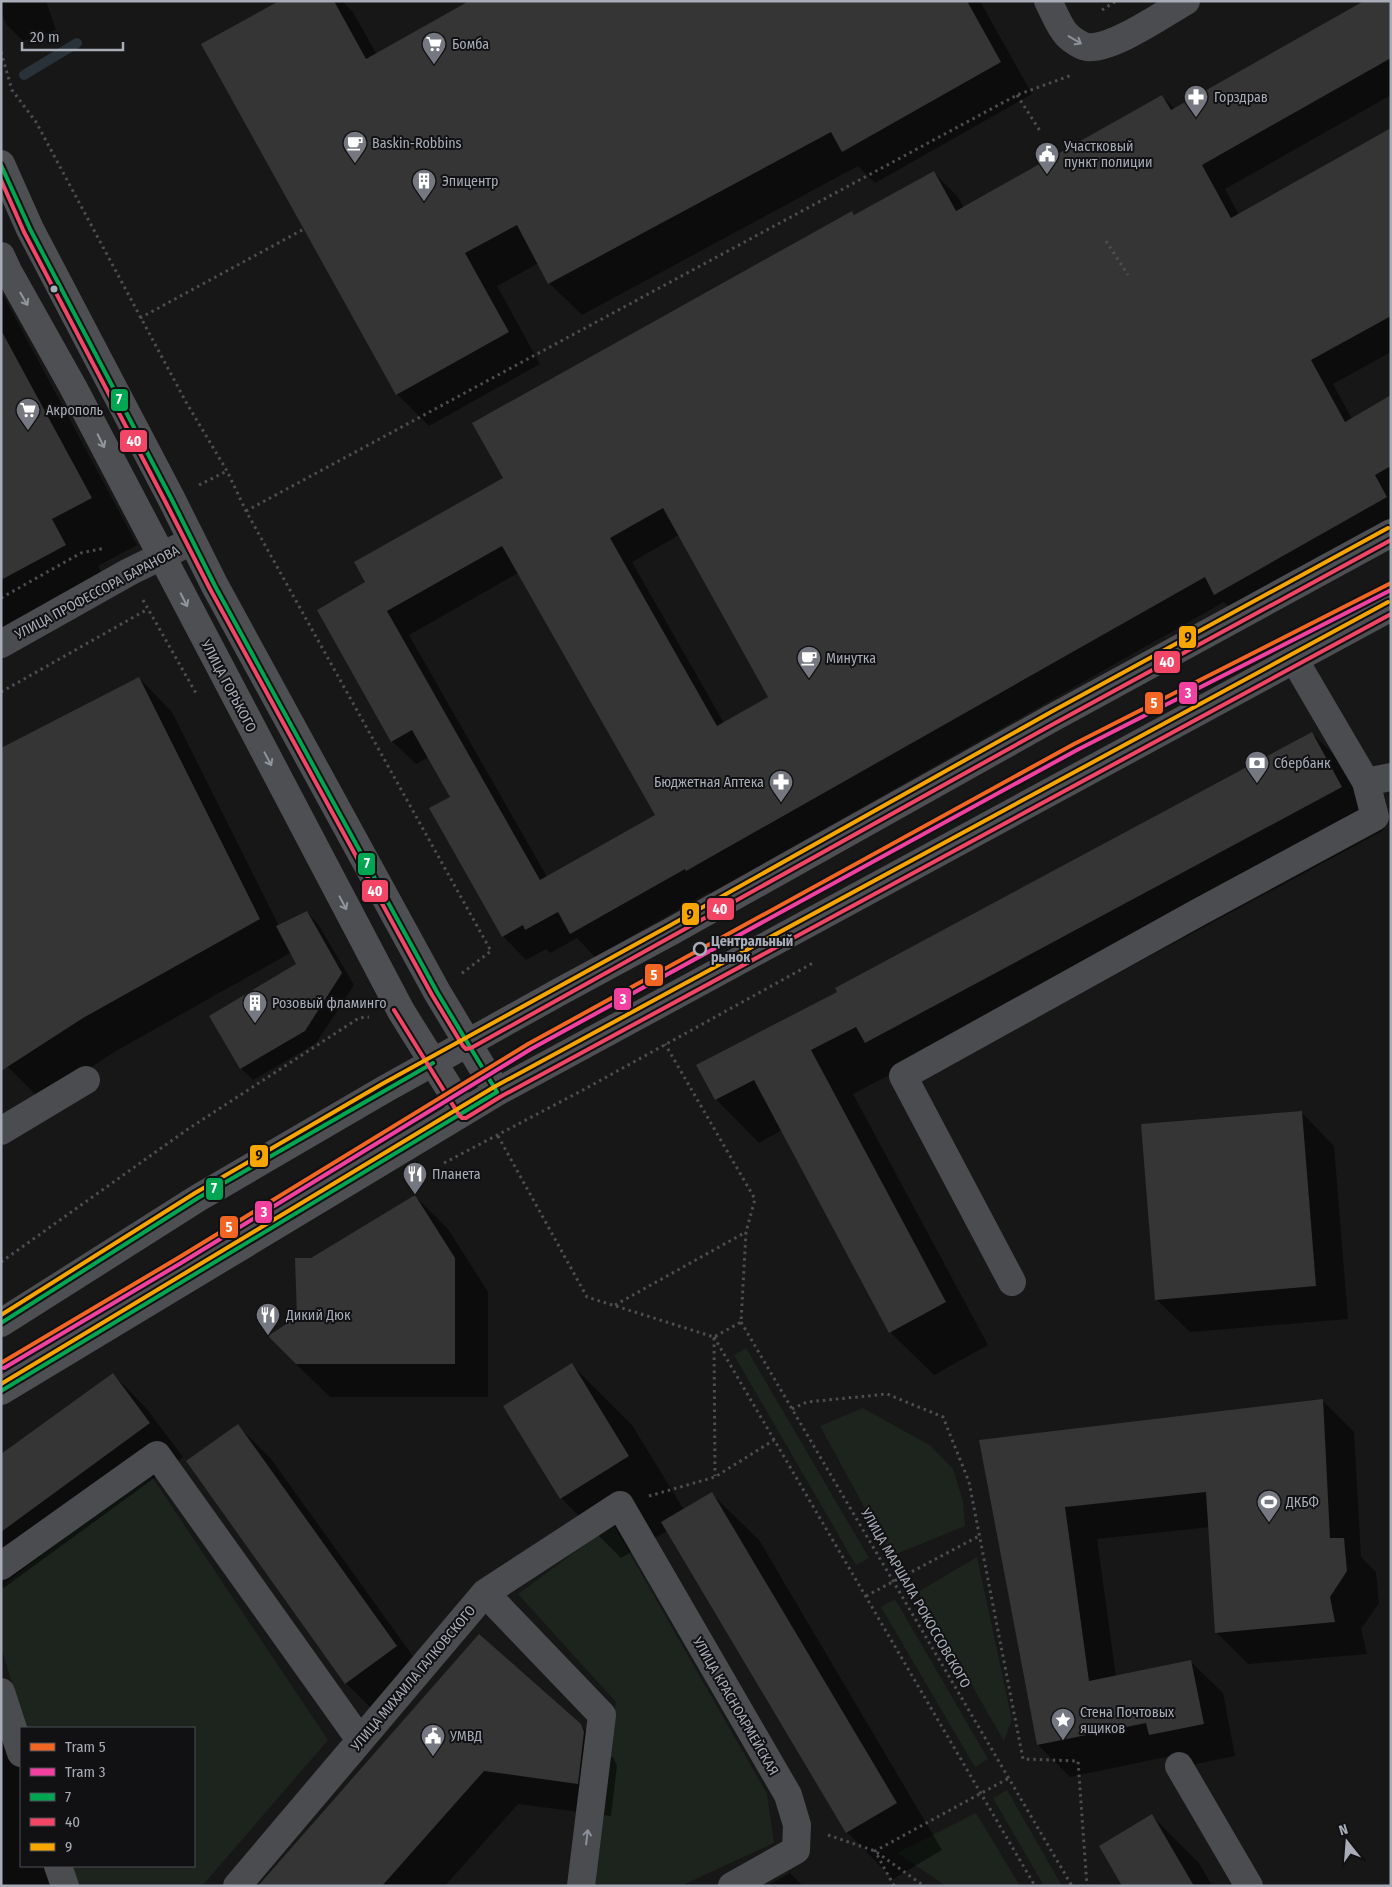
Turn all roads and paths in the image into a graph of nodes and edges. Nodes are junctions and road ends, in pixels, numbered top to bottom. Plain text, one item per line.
1 (1048, 1) edge
2 (1116, 1) edge
3 (1186, 1) edge
4 (1087, 47) junction
5 (1, 52) edge
6 (1017, 95) junction
7 (1040, 132) dead end
8 (1, 164) edge
9 (304, 229) dead end
10 (1106, 241) dead end
11 (1, 256) edge
12 (1128, 275) dead end
13 (140, 318) junction
14 (246, 511) junction
15 (1391, 533) edge
16 (192, 541) junction
17 (162, 556) junction
18 (129, 572) junction
19 (1, 598) edge
20 (1391, 606) edge
21 (148, 609) junction
22 (1, 644) edge
23 (1294, 660) junction
24 (1, 692) edge
25 (200, 701) dead end
26 (1378, 779) edge
27 (490, 951) dead end
28 (812, 963) dead end
29 (366, 1008) dead end
30 (468, 1043) junction
31 (665, 1044) junction
32 (433, 1063) junction
33 (86, 1080) dead end
34 (498, 1092) junction
35 (464, 1112) junction
36 (1, 1132) edge
37 (498, 1136) junction
38 (437, 1167) dead end
39 (746, 1232) junction
40 (1, 1262) edge
41 (1012, 1282) dead end
42 (615, 1306) junction
43 (741, 1322) junction
44 (1, 1323) edge
45 (714, 1337) junction
46 (1, 1391) edge
47 (792, 1409) junction
48 (774, 1440) junction
49 (715, 1477) junction
50 (620, 1505) junction
51 (979, 1536) junction
52 (1, 1566) edge
53 (894, 1582) junction
54 (485, 1593) junction
55 (866, 1596) junction
56 (1, 1692) edge
57 (360, 1740) junction
58 (20, 1750) edge
59 (1179, 1766) dead end
60 (1009, 1778) junction
61 (981, 1793) junction
62 (797, 1825) junction
63 (875, 1851) junction
64 (58, 1867) edge
65 (65, 1886) edge
66 (236, 1886) edge
67 (581, 1886) edge
68 (732, 1886) edge
69 (894, 1886) edge
70 (924, 1886) edge
71 (1035, 1886) edge
72 (1072, 1886) edge
73 (1087, 1886) edge
74 (1249, 1886) edge

1 -> 4 street
2 - 4 path
3 - 4 street
4 - 6 path
5 - 13 path
6 - 7 path
6 - 14 path
8 - 16 main road
9 - 13 path
10 - 12 path
11 -> 17 main road, УЛИЦА ГОРЬКОГО
13 - 14 path
14 - 27 path
15 - 30 main road
16 - 17 street, УЛИЦА ПРОФЕССОРА БАРАНОВА
16 - 30 main road
17 - 18 street, УЛИЦА ПРОФЕССОРА БАРАНОВА
17 -> 32 main road, УЛИЦА ГОРЬКОГО
18 - 19 path
18 - 21 path
18 - 22 street, УЛИЦА ПРОФЕССОРА БАРАНОВА
20 - 23 main road
21 - 24 path
21 - 25 path
23 - 26 street
23 - 34 main road
26 - 41 street
28 - 31 path
29 - 40 path
30 - 32 main road
30 - 34 main road
31 - 37 path
31 - 39 path
32 - 35 main road, УЛИЦА ГОРЬКОГО
32 - 44 main road
33 - 36 street
34 - 35 main road
35 - 46 main road
37 - 38 path
37 - 42 path
39 - 42 path
39 - 43 path
42 - 45 path
43 - 45 path
43 - 47 path, УЛИЦА МАРШАЛА РОКОССОВСКОГО
45 - 48 path
45 - 49 path
47 - 51 path
47 - 53 path, УЛИЦА МАРШАЛА РОКОССОВСКОГО
48 - 49 path
48 - 55 path
49 - 50 path
50 - 54 street, УЛИЦА МИХАИЛА ГАЛКОВСКОГО
50 - 62 street, УЛИЦА КРАСНОАРМЕЙСКАЯ
51 - 53 path
51 - 73 path
52 - 57 street
53 - 55 path
53 - 60 path, УЛИЦА МАРШАЛА РОКОССОВСКОГО
54 - 57 street, УЛИЦА МИХАИЛА ГАЛКОВСКОГО
67 -> 54 street
55 - 61 path
56 - 58 street
57 - 66 street, УЛИЦА МИХАИЛА ГАЛКОВСКОГО
59 - 74 street
60 - 61 path
60 - 72 path, УЛИЦА МАРШАЛА РОКОССОВСКОГО
61 - 63 path
61 - 71 path
62 - 63 path
62 - 68 street, УЛИЦА КРАСНОАРМЕЙСКАЯ
63 - 69 path
63 - 70 path
64 - 65 street

